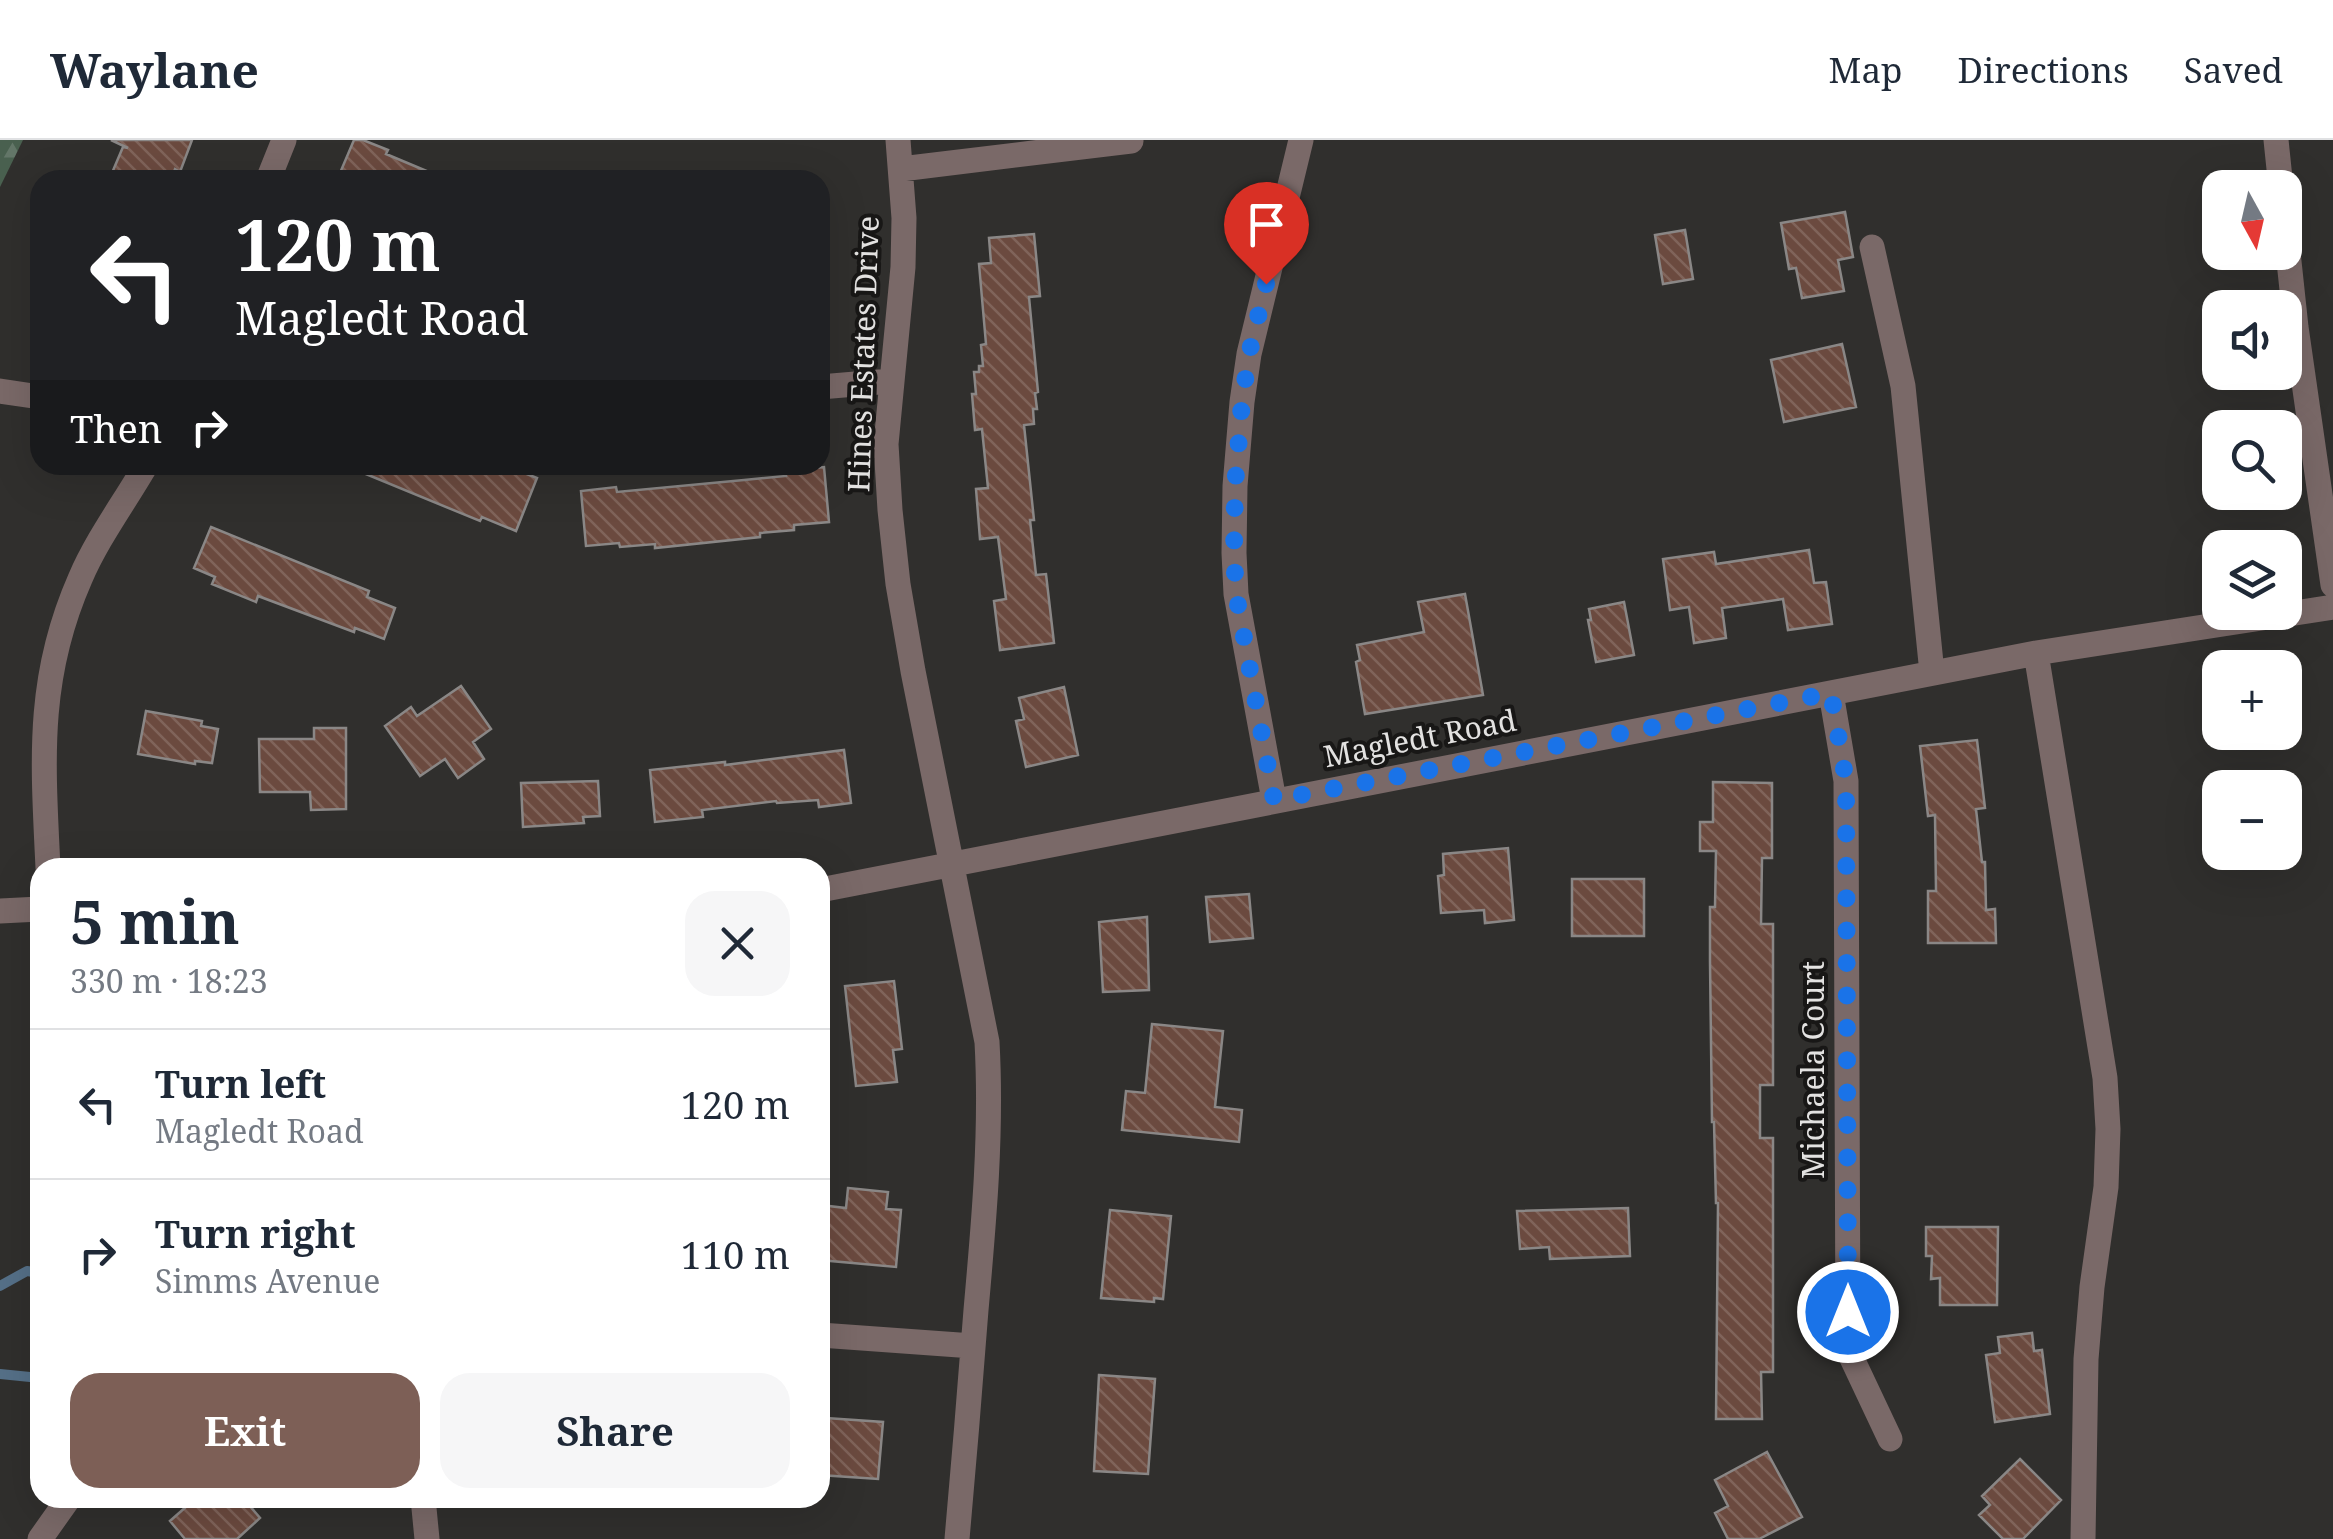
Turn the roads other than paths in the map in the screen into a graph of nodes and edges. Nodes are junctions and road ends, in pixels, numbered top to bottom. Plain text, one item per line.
1 (284, 140) edge
2 (898, 140) edge
3 (1302, 140) edge
4 (2276, 140) edge
5 (1130, 141) edge
6 (901, 169) junction
7 (272, 170) edge
8 (2279, 170) edge
9 (1872, 247) dead end
10 (2290, 270) edge
11 (891, 380) junction
12 (830, 386) edge
13 (0, 391) edge
14 (30, 396) edge
15 (140, 475) edge
16 (2333, 586) edge
17 (2333, 608) edge
18 (2036, 653) junction
19 (1932, 674) junction
20 (1831, 693) junction
21 (1274, 800) junction
22 (48, 858) edge
23 (952, 866) junction
24 (830, 888) edge
25 (30, 910) edge
26 (0, 911) edge
27 (830, 1337) edge
28 (973, 1346) junction
29 (1890, 1439) dead end
30 (62, 1508) edge
31 (425, 1508) edge
32 (40, 1539) edge
33 (428, 1539) edge
34 (957, 1539) edge
35 (2083, 1539) edge

1 - 7 street
2 - 6 street, Hines Estates Drive
3 - 21 street
4 - 8 street
5 - 6 street
6 - 11 street, Hines Estates Drive
9 - 19 street
10 - 16 street
11 - 12 street
11 - 23 street, Hines Estates Drive
13 - 14 street
15 - 22 street
17 - 18 street, Magledt Road
18 - 19 street, Magledt Road
18 - 35 street
19 - 20 street, Magledt Road
20 - 21 street, Magledt Road
20 - 29 street, Michaela Court
21 - 23 street, Magledt Road
23 - 24 street, Magledt Road
23 - 28 street
25 - 26 street
27 - 28 street
28 - 34 street
30 - 32 street
31 - 33 street

